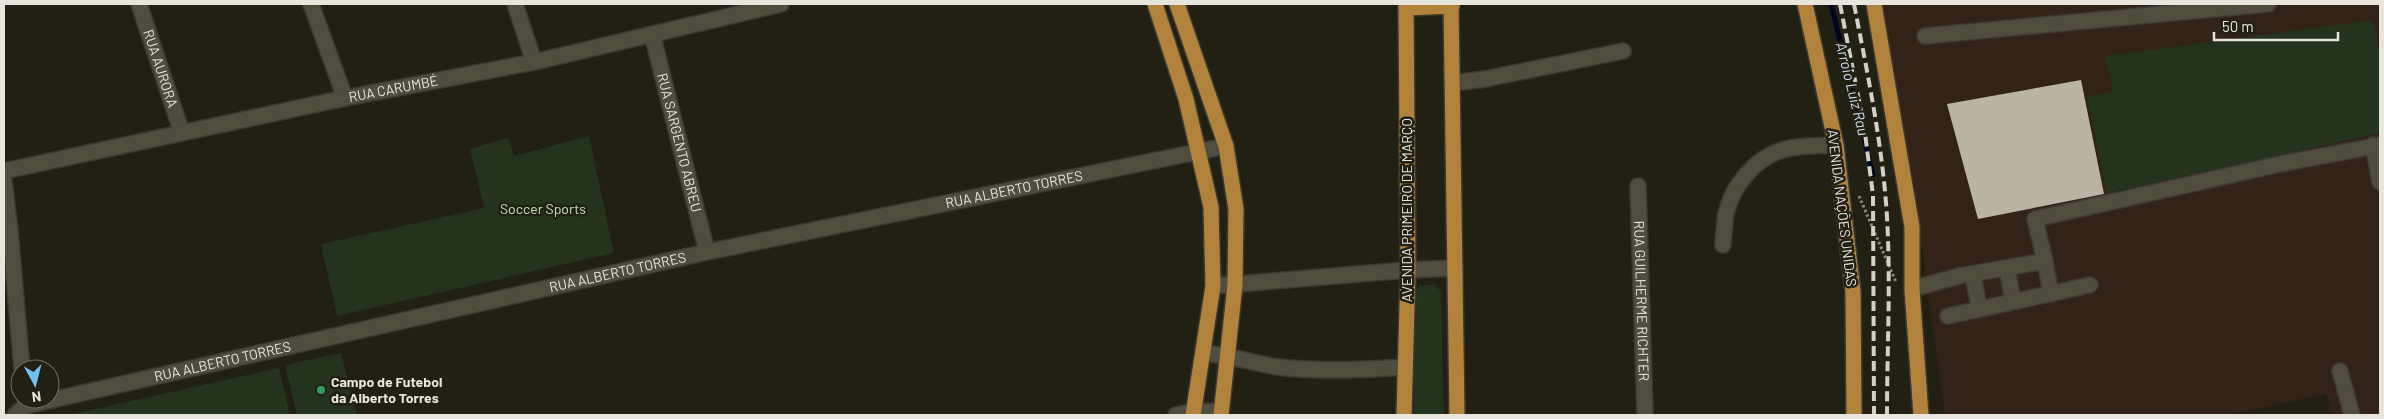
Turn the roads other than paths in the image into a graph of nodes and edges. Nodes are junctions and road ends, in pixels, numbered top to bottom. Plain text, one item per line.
1 (139, 4) edge
2 (311, 4) edge
3 (515, 4) edge
4 (781, 4) edge
5 (1155, 4) edge
6 (1177, 4) edge
7 (1805, 4) edge
8 (1874, 4) edge
9 (2268, 4) edge
10 (1452, 5) edge
11 (1406, 6) edge
12 (740, 8) edge
13 (652, 34) junction
14 (1925, 36) dead end
15 (1623, 51) dead end
16 (534, 62) junction
17 (1453, 83) junction
18 (345, 98) junction
19 (182, 133) junction
20 (1836, 145) junction
21 (2377, 145) edge
22 (1226, 146) junction
23 (1200, 153) junction
24 (4, 171) edge
25 (4, 181) edge
26 (2380, 182) edge
27 (1638, 186) dead end
28 (1723, 245) dead end
29 (707, 252) junction
30 (2045, 261) junction
31 (1455, 268) junction
32 (2007, 269) junction
33 (1408, 270) junction
34 (1973, 274) junction
35 (1235, 285) junction
36 (2090, 285) dead end
37 (1213, 286) junction
38 (1906, 290) junction
39 (2051, 294) junction
40 (2013, 301) junction
41 (1979, 308) junction
42 (1948, 316) dead end
43 (1203, 353) junction
44 (1227, 355) junction
45 (21, 359) edge
46 (1405, 367) junction
47 (2340, 371) dead end
48 (60, 401) edge
49 (1193, 413) edge
50 (1221, 413) edge
51 (1176, 415) edge
52 (1404, 415) edge
53 (1457, 415) edge
54 (1645, 415) edge
55 (1854, 415) edge
56 (1921, 415) edge
57 (2352, 415) edge

1 - 19 street, RUA AURORA
2 - 18 street
3 - 16 street
4 - 12 street, RUA CARUMBÉ
5 - 23 main road
6 - 22 main road
7 - 20 main road, AVENIDA NAÇÕES UNIDAS
8 - 38 main road
9 - 14 street
10 - 11 main road
10 - 17 main road
11 - 33 main road, AVENIDA PRIMEIRO DE MARÇO
12 - 13 street, RUA CARUMBÉ
13 - 16 street, RUA CARUMBÉ
13 - 29 street, RUA SARGENTO ABREU
15 - 17 street
16 - 18 street, RUA CARUMBÉ
17 - 31 main road
18 - 19 street, RUA CARUMBÉ
19 - 24 street, RUA CARUMBÉ
20 - 28 street
20 - 55 main road, AVENIDA NAÇÕES UNIDAS
21 - 26 street
21 - 30 street
22 - 23 street, RUA ALBERTO TORRES
22 - 35 main road
23 - 29 street, RUA ALBERTO TORRES
23 - 37 main road
25 - 45 street
27 - 54 street, RUA GUILHERME RICHTER
29 - 48 street, RUA ALBERTO TORRES
30 - 32 street
30 - 39 street
31 - 33 street
31 - 53 main road
32 - 34 street
32 - 40 street
33 - 35 street
33 - 46 main road, AVENIDA PRIMEIRO DE MARÇO
34 - 38 street
34 - 41 street
35 - 37 street
35 - 44 main road
36 - 39 street
37 - 43 main road
38 - 56 main road
39 - 40 street
40 - 41 street
41 - 42 street
43 - 44 street
43 - 49 main road
44 - 46 street
44 - 50 main road
46 - 52 main road, AVENIDA PRIMEIRO DE MARÇO
47 - 57 street
49 - 50 street
49 - 51 street

